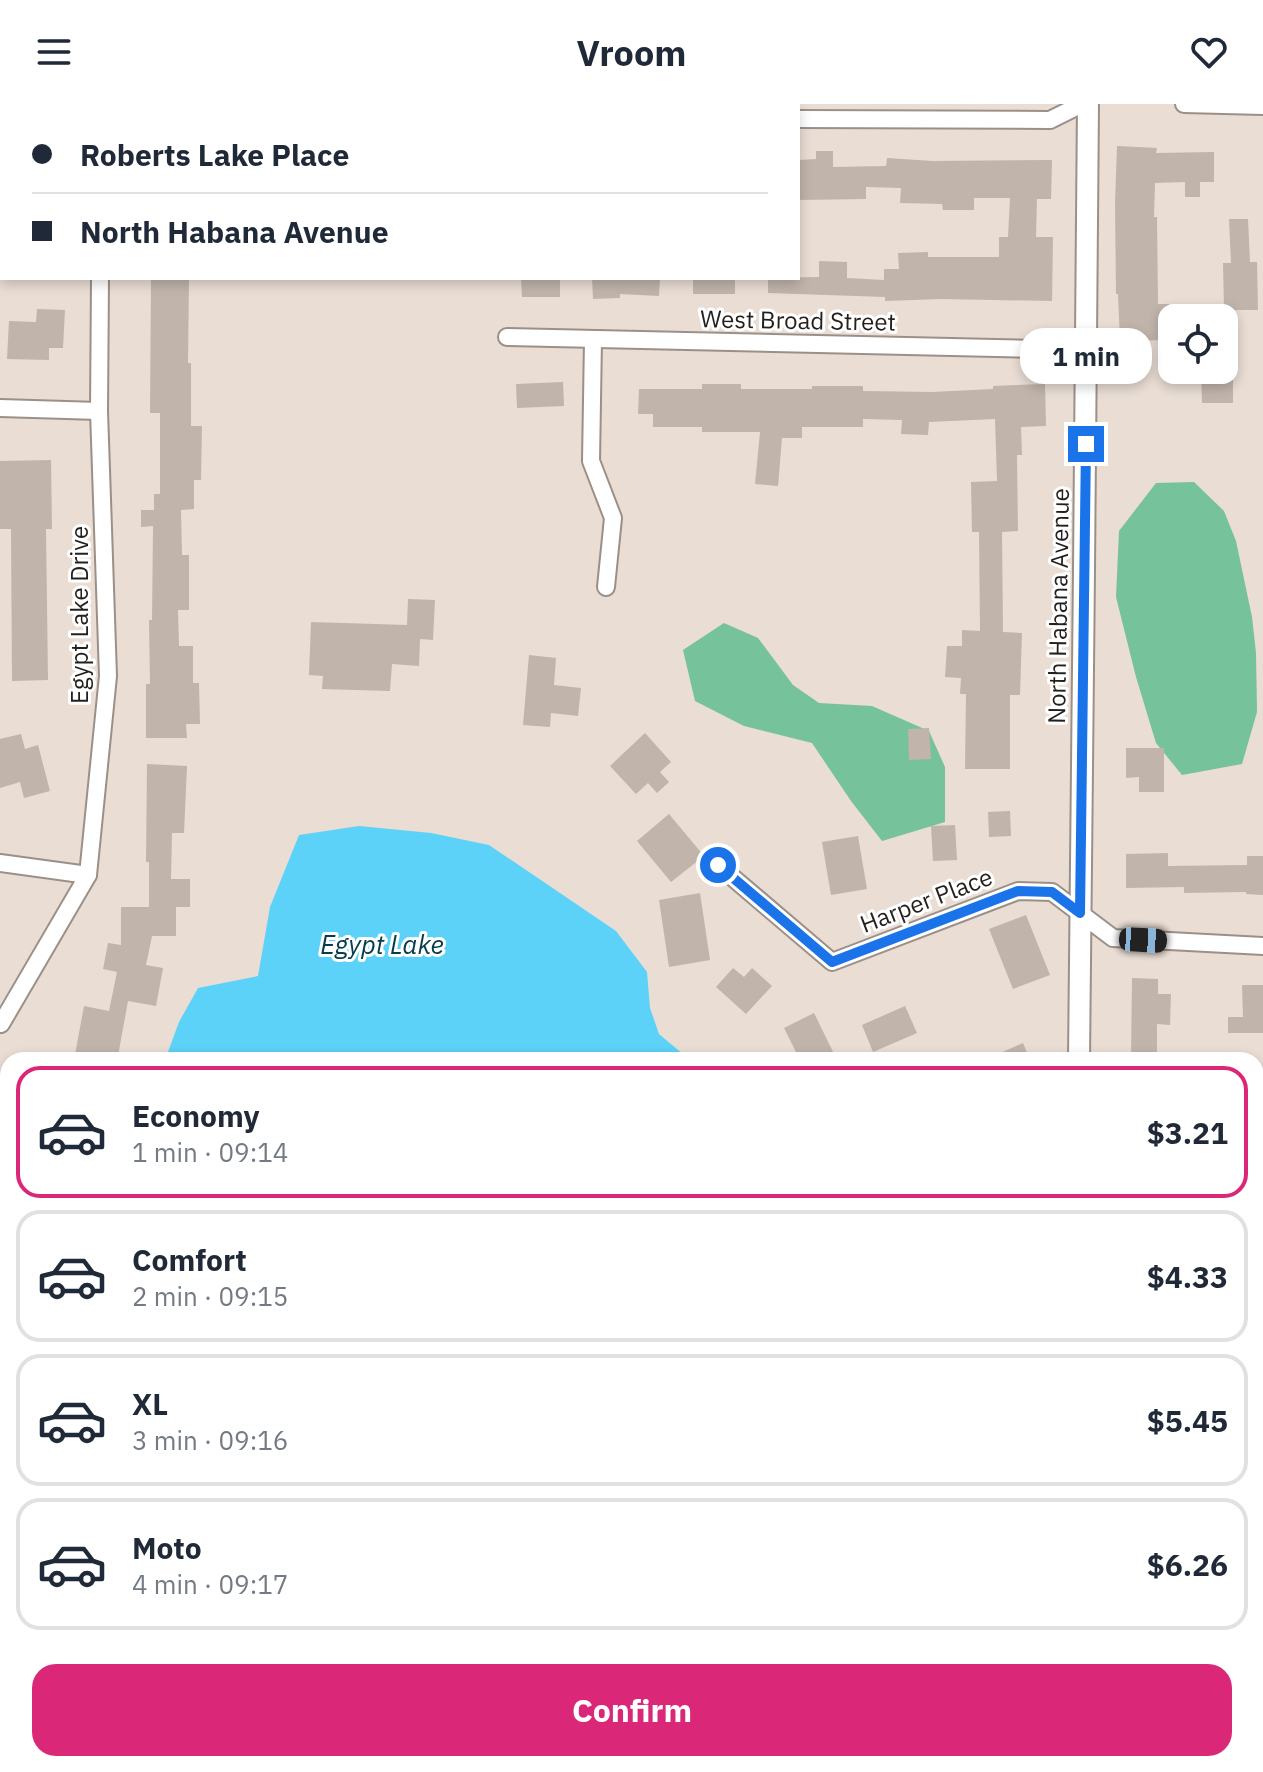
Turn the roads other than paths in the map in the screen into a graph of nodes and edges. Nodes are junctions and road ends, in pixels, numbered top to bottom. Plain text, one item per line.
1 (1085, 104) edge
2 (1184, 104) edge
3 (1191, 104) edge
4 (1263, 106) edge
5 (800, 119) edge
6 (100, 280) edge
7 (507, 337) dead end
8 (593, 340) junction
9 (1088, 350) junction
10 (0, 408) edge
11 (99, 411) junction
12 (606, 587) dead end
13 (0, 863) edge
14 (718, 865) dead end
15 (88, 875) junction
16 (1080, 913) junction
17 (1263, 946) edge
18 (0, 1015) edge
19 (0, 1026) edge
20 (1079, 1052) edge

1 - 5 street
1 - 9 street, North Habana Avenue
2 - 3 street
3 - 4 street
6 - 11 street, Egypt Lake Drive
7 - 8 street, West Broad Street
8 - 9 street, West Broad Street
8 - 12 street
9 - 16 street, North Habana Avenue
10 - 11 street
11 - 15 street, Egypt Lake Drive
13 - 15 street
14 - 16 street, Harper Place
15 - 19 street, Egypt Lake Drive
16 - 17 street, Harper Place
16 - 20 street, North Habana Avenue
18 - 19 street, Egypt Lake Drive

